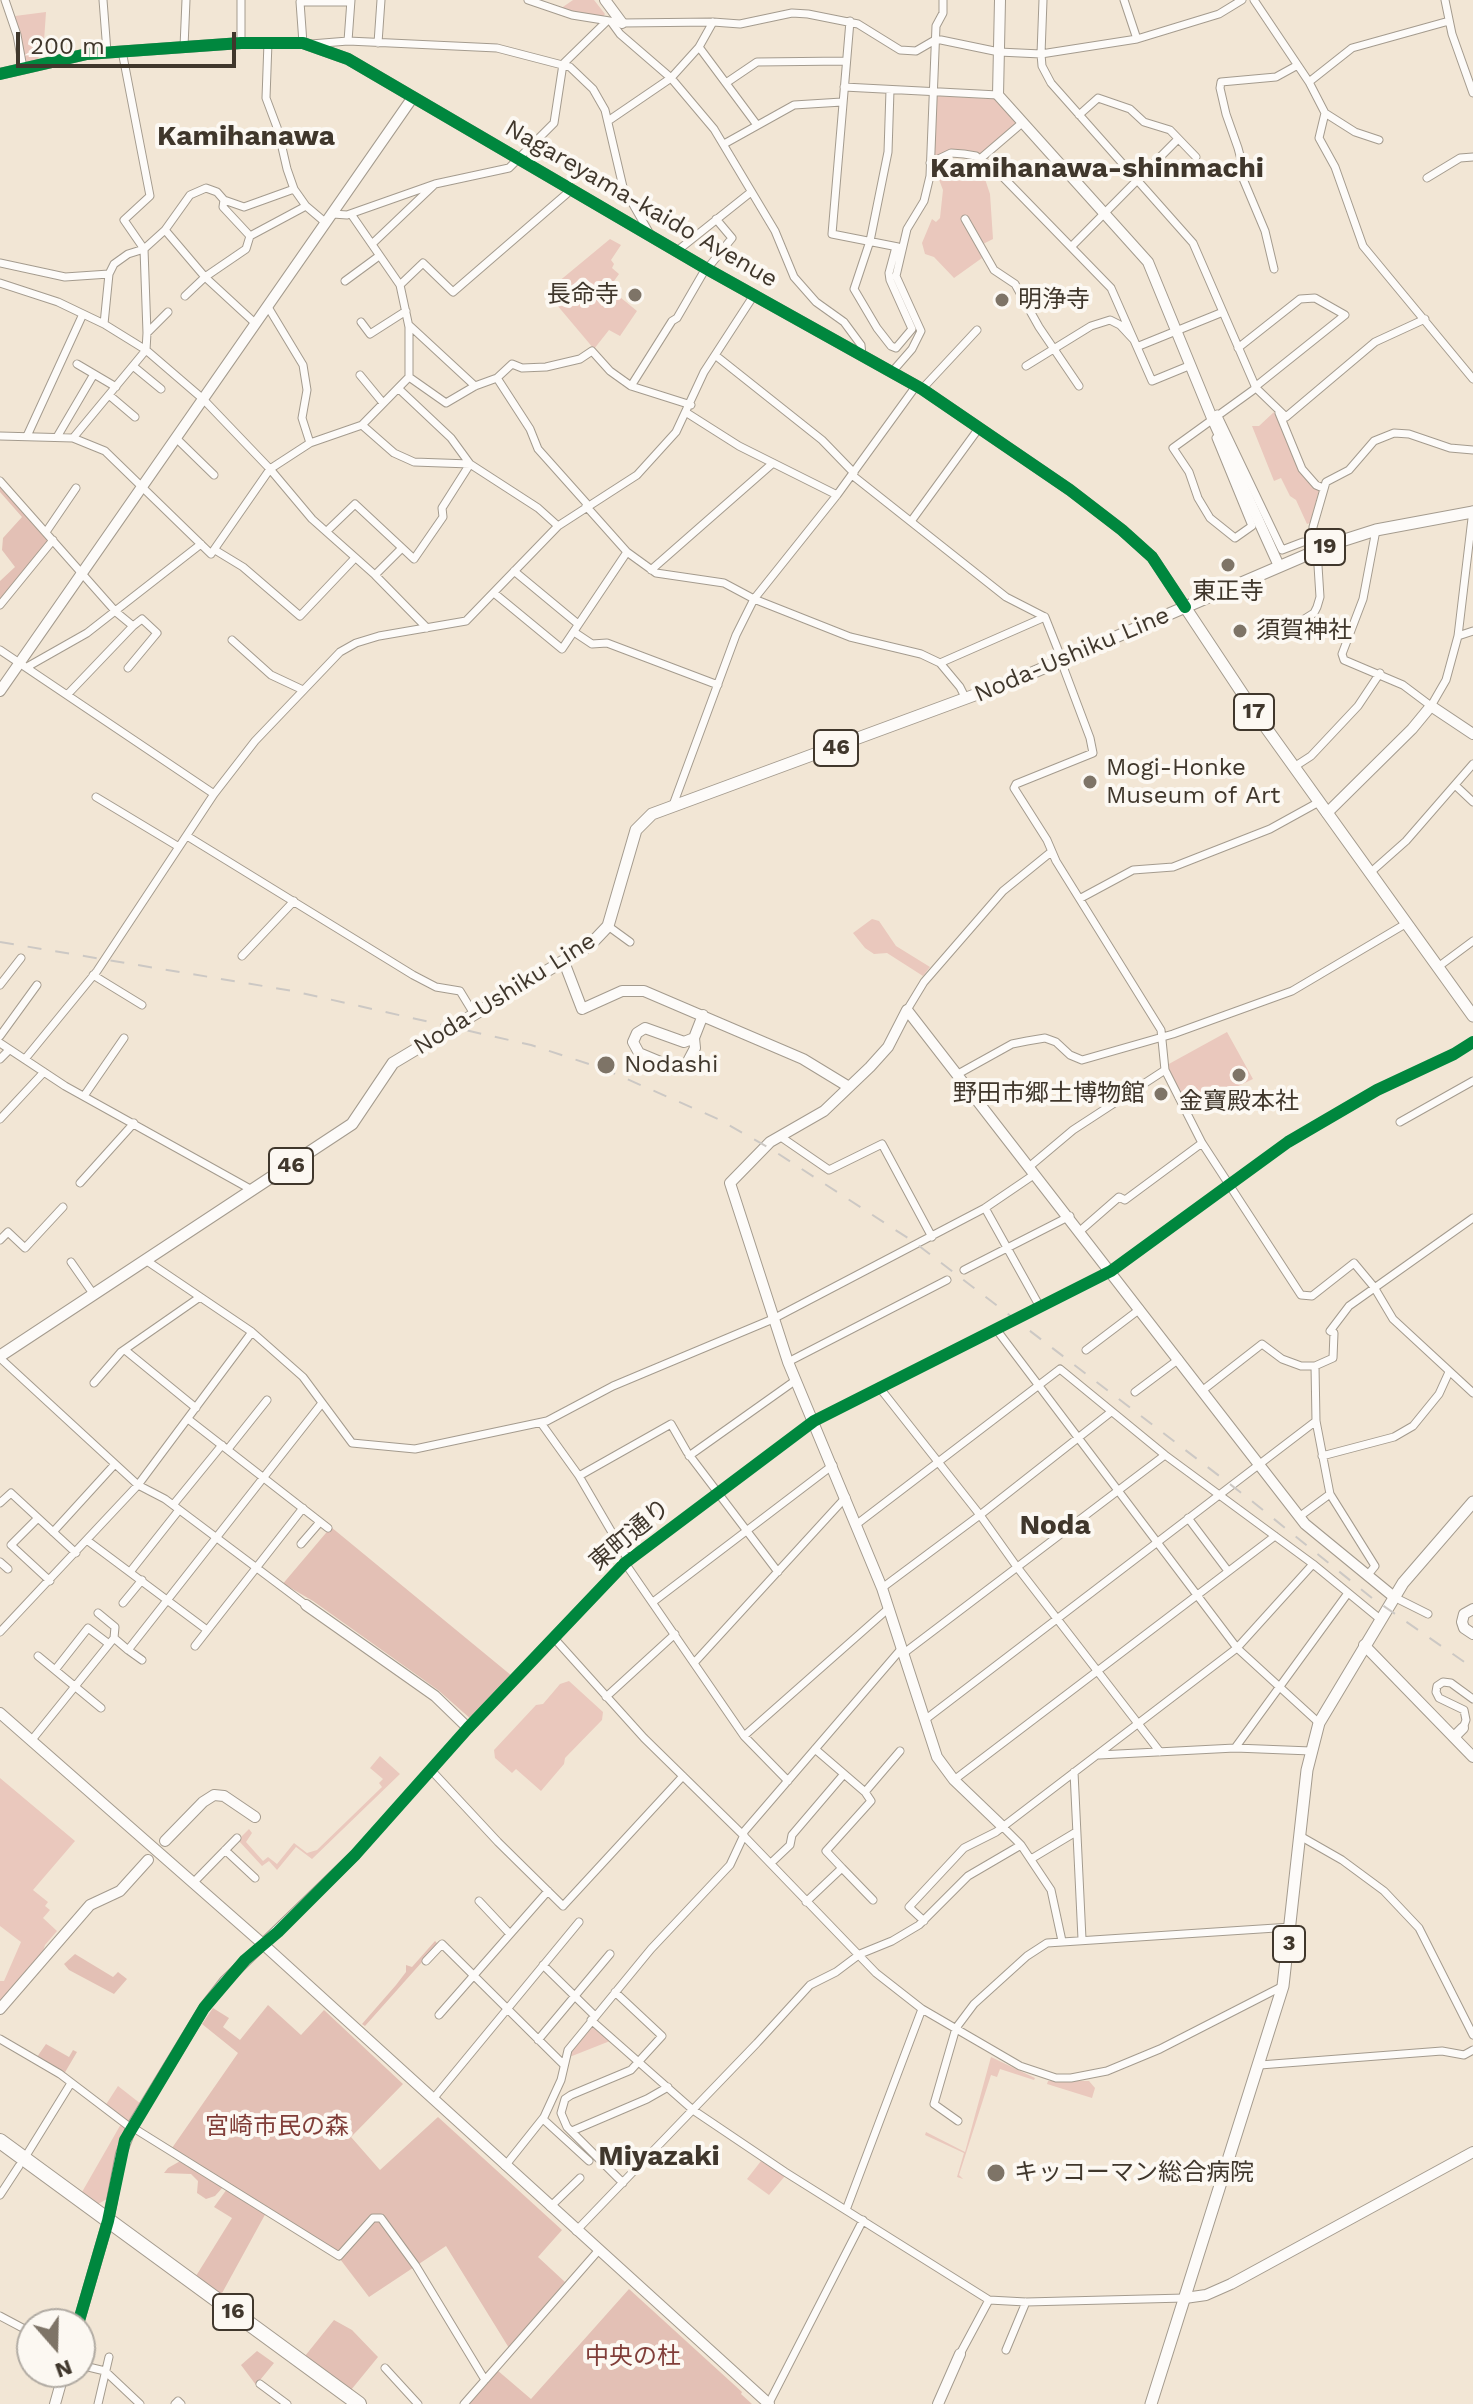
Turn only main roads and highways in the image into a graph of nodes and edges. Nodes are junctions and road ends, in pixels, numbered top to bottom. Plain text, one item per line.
1 (1473, 511) edge
2 (1185, 607) junction
3 (1473, 1016) edge
4 (0, 1357) edge
5 (1473, 1502) edge
6 (0, 2141) edge
7 (0, 2152) edge
8 (21, 2162) junction
9 (107, 2226) junction
10 (343, 2404) edge
11 (359, 2404) edge
12 (1151, 2404) edge

1 - 2 main road, 19
2 - 3 main road, Nagareyama-kaido Avenue / 17
2 - 4 main road, Noda-Ushiku Line / 46
5 - 12 main road, 3
6 - 8 highway, 16
7 - 8 highway, 16
8 - 9 highway, 16
9 - 10 highway, 16
9 - 11 highway, 16

